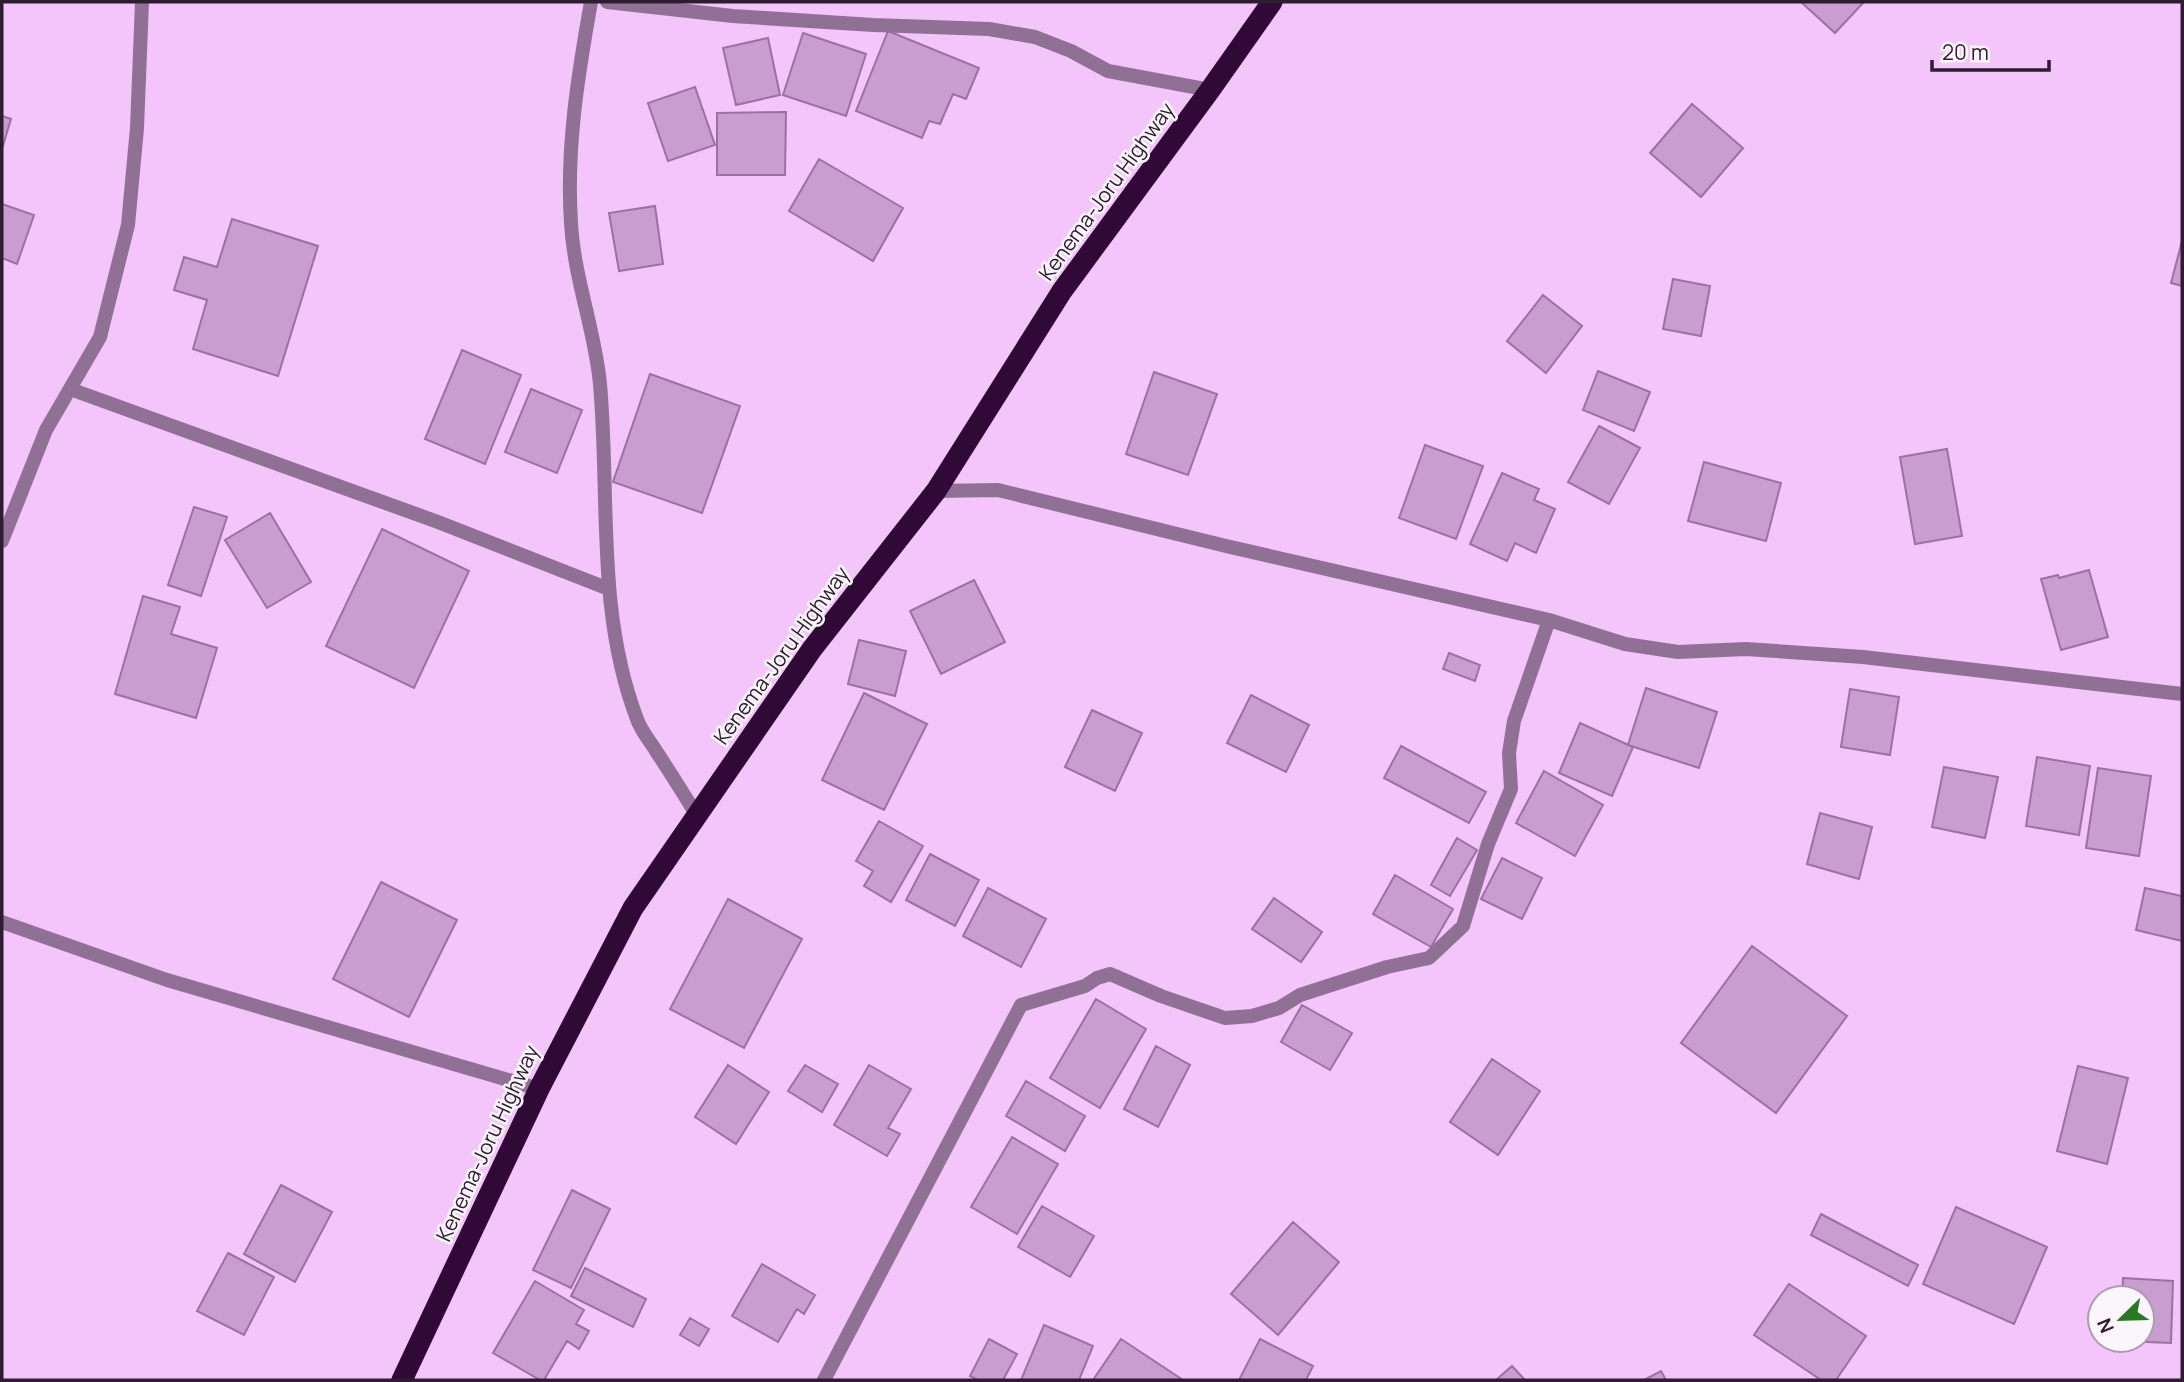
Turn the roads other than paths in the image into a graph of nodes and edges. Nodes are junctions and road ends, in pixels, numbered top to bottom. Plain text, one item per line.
1 (142, 2) edge
2 (591, 2) edge
3 (607, 2) edge
4 (1272, 2) edge
5 (1210, 90) junction
6 (70, 389) junction
7 (936, 491) junction
8 (2, 541) edge
9 (609, 589) junction
10 (1549, 620) junction
11 (2182, 694) edge
12 (696, 814) junction
13 (2, 922) edge
14 (539, 1089) junction
15 (402, 1380) edge
16 (824, 1380) edge

1 - 6 street
2 - 9 street
3 - 5 street
4 - 5 highway, Kenema-Joru Highway
5 - 7 highway, Kenema-Joru Highway
6 - 8 street
6 - 9 street
7 - 10 street
7 - 12 highway, Kenema-Joru Highway
9 - 12 street
10 - 11 street
10 - 16 street
12 - 14 highway, Kenema-Joru Highway
13 - 14 street
14 - 15 highway, Kenema-Joru Highway

